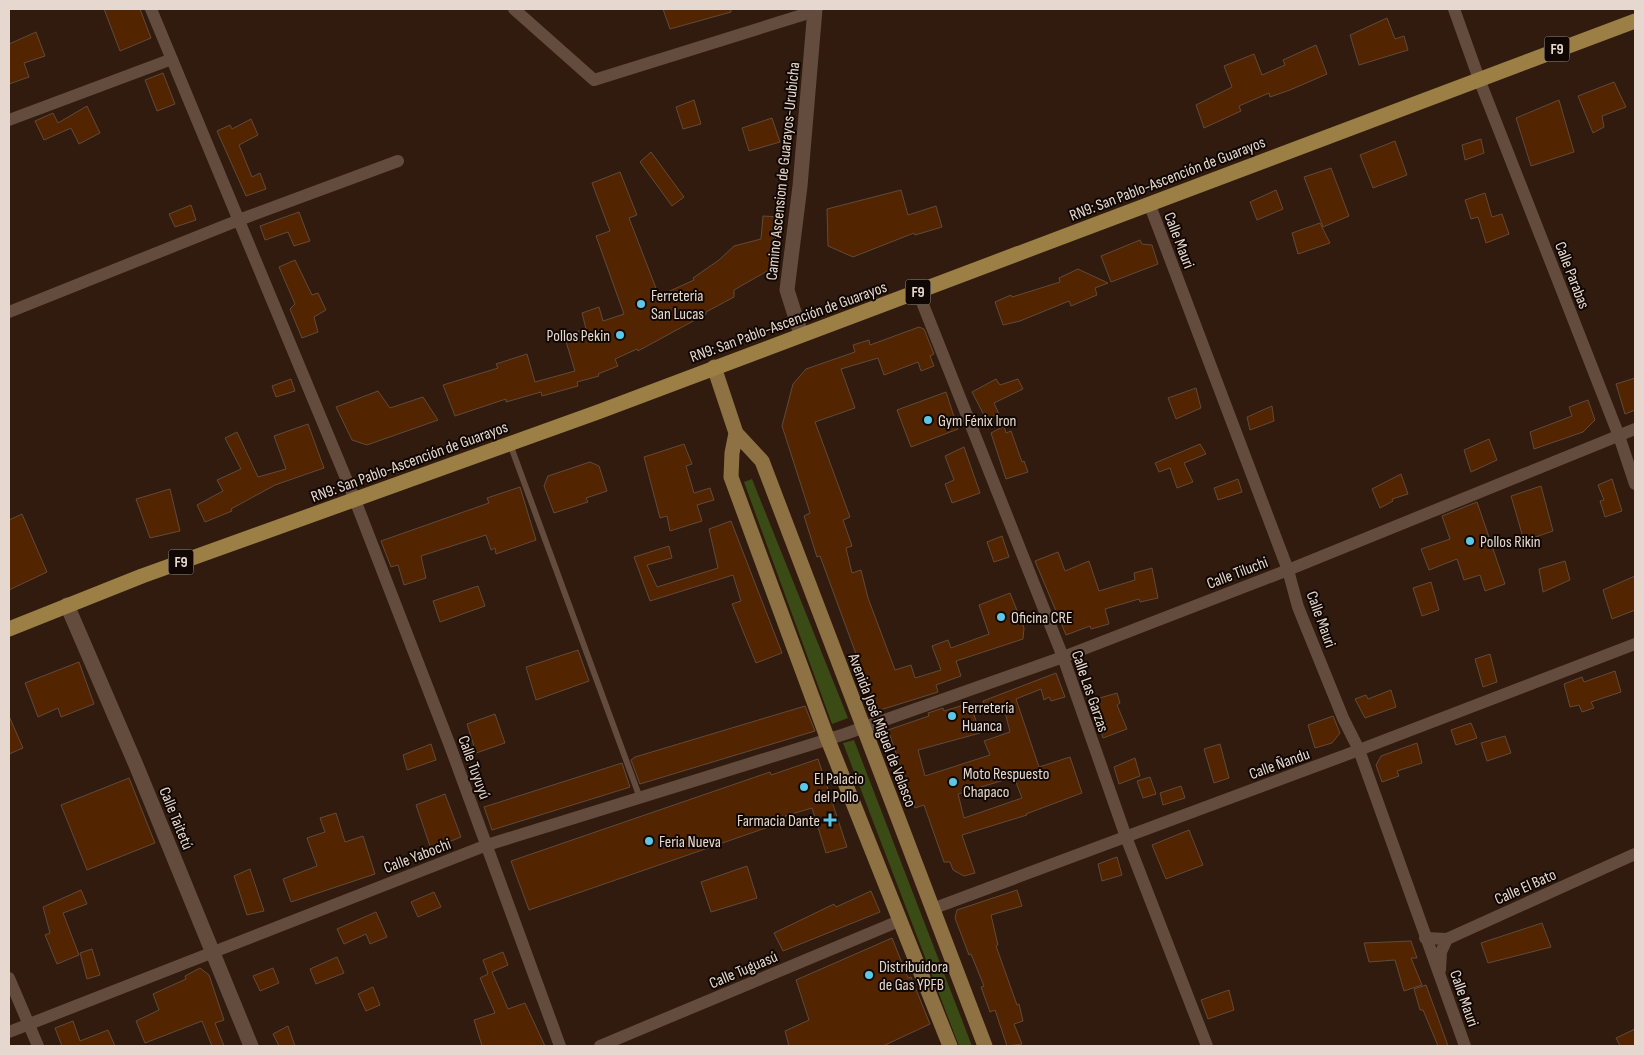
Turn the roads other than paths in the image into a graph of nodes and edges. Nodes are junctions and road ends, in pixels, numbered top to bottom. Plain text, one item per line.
1 (151, 9) edge
2 (514, 9) edge
3 (1454, 9) edge
4 (815, 10) edge
5 (1635, 21) edge
6 (172, 59) junction
7 (1479, 79) junction
8 (9, 120) edge
9 (398, 161) dead end
10 (1149, 203) junction
11 (238, 220) junction
12 (918, 292) junction
13 (9, 312) edge
14 (801, 334) junction
15 (714, 367) junction
16 (1635, 429) edge
17 (736, 433) junction
18 (1619, 436) junction
19 (510, 444) junction
20 (1635, 484) edge
21 (355, 500) junction
22 (1288, 570) junction
23 (67, 605) junction
24 (9, 629) edge
25 (1635, 644) edge
26 (1062, 657) junction
27 (864, 728) junction
28 (845, 734) joint
29 (828, 740) junction
30 (1359, 750) junction
31 (640, 798) junction
32 (1126, 838) junction
33 (487, 846) junction
34 (1635, 854) edge
35 (932, 909) junction
36 (899, 921) junction
37 (1425, 938) junction
38 (1447, 938) junction
39 (212, 952) junction
40 (1439, 973) junction
41 (9, 978) edge
42 (29, 1024) junction
43 (9, 1032) edge
44 (38, 1046) edge
45 (250, 1046) edge
46 (560, 1046) edge
47 (600, 1046) edge
48 (950, 1046) edge
49 (985, 1046) edge
50 (1207, 1046) edge
51 (1465, 1046) edge

1 - 6 street, Calle Tuyuyú
2 - 4 street
3 - 7 street, Calle Parabas
4 - 14 street, Camino Ascension de Guarayos-Urubicha
5 - 7 highway, RN9: San Pablo-Ascención de Guarayos / F9
6 - 8 street
6 - 11 street, Calle Tuyuyú
7 - 10 highway, RN9: San Pablo-Ascención de Guarayos / F9
7 - 18 street, Calle Parabas
9 - 11 street
10 - 12 highway, RN9: San Pablo-Ascención de Guarayos / F9
10 - 22 street, Calle Mauri
11 - 13 street
11 - 21 street, Calle Tuyuyú
12 - 14 highway, RN9: San Pablo-Ascención de Guarayos / F9
12 - 26 street, Calle Las Garzas
14 - 15 highway, RN9: San Pablo-Ascención de Guarayos / F9
15 - 17 main road, Avenida José Miguel de Velasco
15 - 19 highway, RN9: San Pablo-Ascención de Guarayos / F9
16 - 18 street, Calle Tiluchi
17 - 27 main road, Avenida José Miguel de Velasco
17 - 29 main road, Avenida José Miguel de Velasco
18 - 20 street, Calle Parabas
18 - 22 street, Calle Tiluchi
19 - 21 highway, RN9: San Pablo-Ascención de Guarayos / F9
19 - 31 lane
21 - 23 highway, RN9: San Pablo-Ascención de Guarayos / F9
21 - 33 street, Calle Tuyuyú
22 - 26 street, Calle Tiluchi
22 - 30 street, Calle Mauri
23 - 24 highway, RN9: San Pablo-Ascención de Guarayos / F9
23 - 39 street, Calle Taitetú
25 - 30 street, Calle Ñandu
26 - 27 street, Calle Tiluchi
26 - 32 street, Calle Las Garzas
27 - 28 street, Calle Tiluchi
27 - 35 main road, Avenida José Miguel de Velasco
28 - 29 street, Calle Yabochi
29 - 31 street, Calle Yabochi
29 - 36 main road, Avenida José Miguel de Velasco
30 - 32 street, Calle Ñandu
30 - 37 street, Calle Mauri
31 - 33 street, Calle Yabochi
32 - 35 street, Calle Ñandu
32 - 50 street, Calle Las Garzas
33 - 39 street, Calle Yabochi
33 - 46 street, Calle Tuyuyú
34 - 38 street, Calle El Bato
35 - 49 main road, Avenida José Miguel de Velasco
36 - 47 street, Calle Tuguasú
36 - 48 main road, Avenida José Miguel de Velasco
37 - 38 street, Calle El Bato
37 - 40 street, Calle Mauri
38 - 40 street
39 - 42 street, Calle Yabochi
39 - 45 street, Calle Taitetú
40 - 51 street, Calle Mauri
41 - 42 street
42 - 43 street, Calle Yabochi
42 - 44 street

